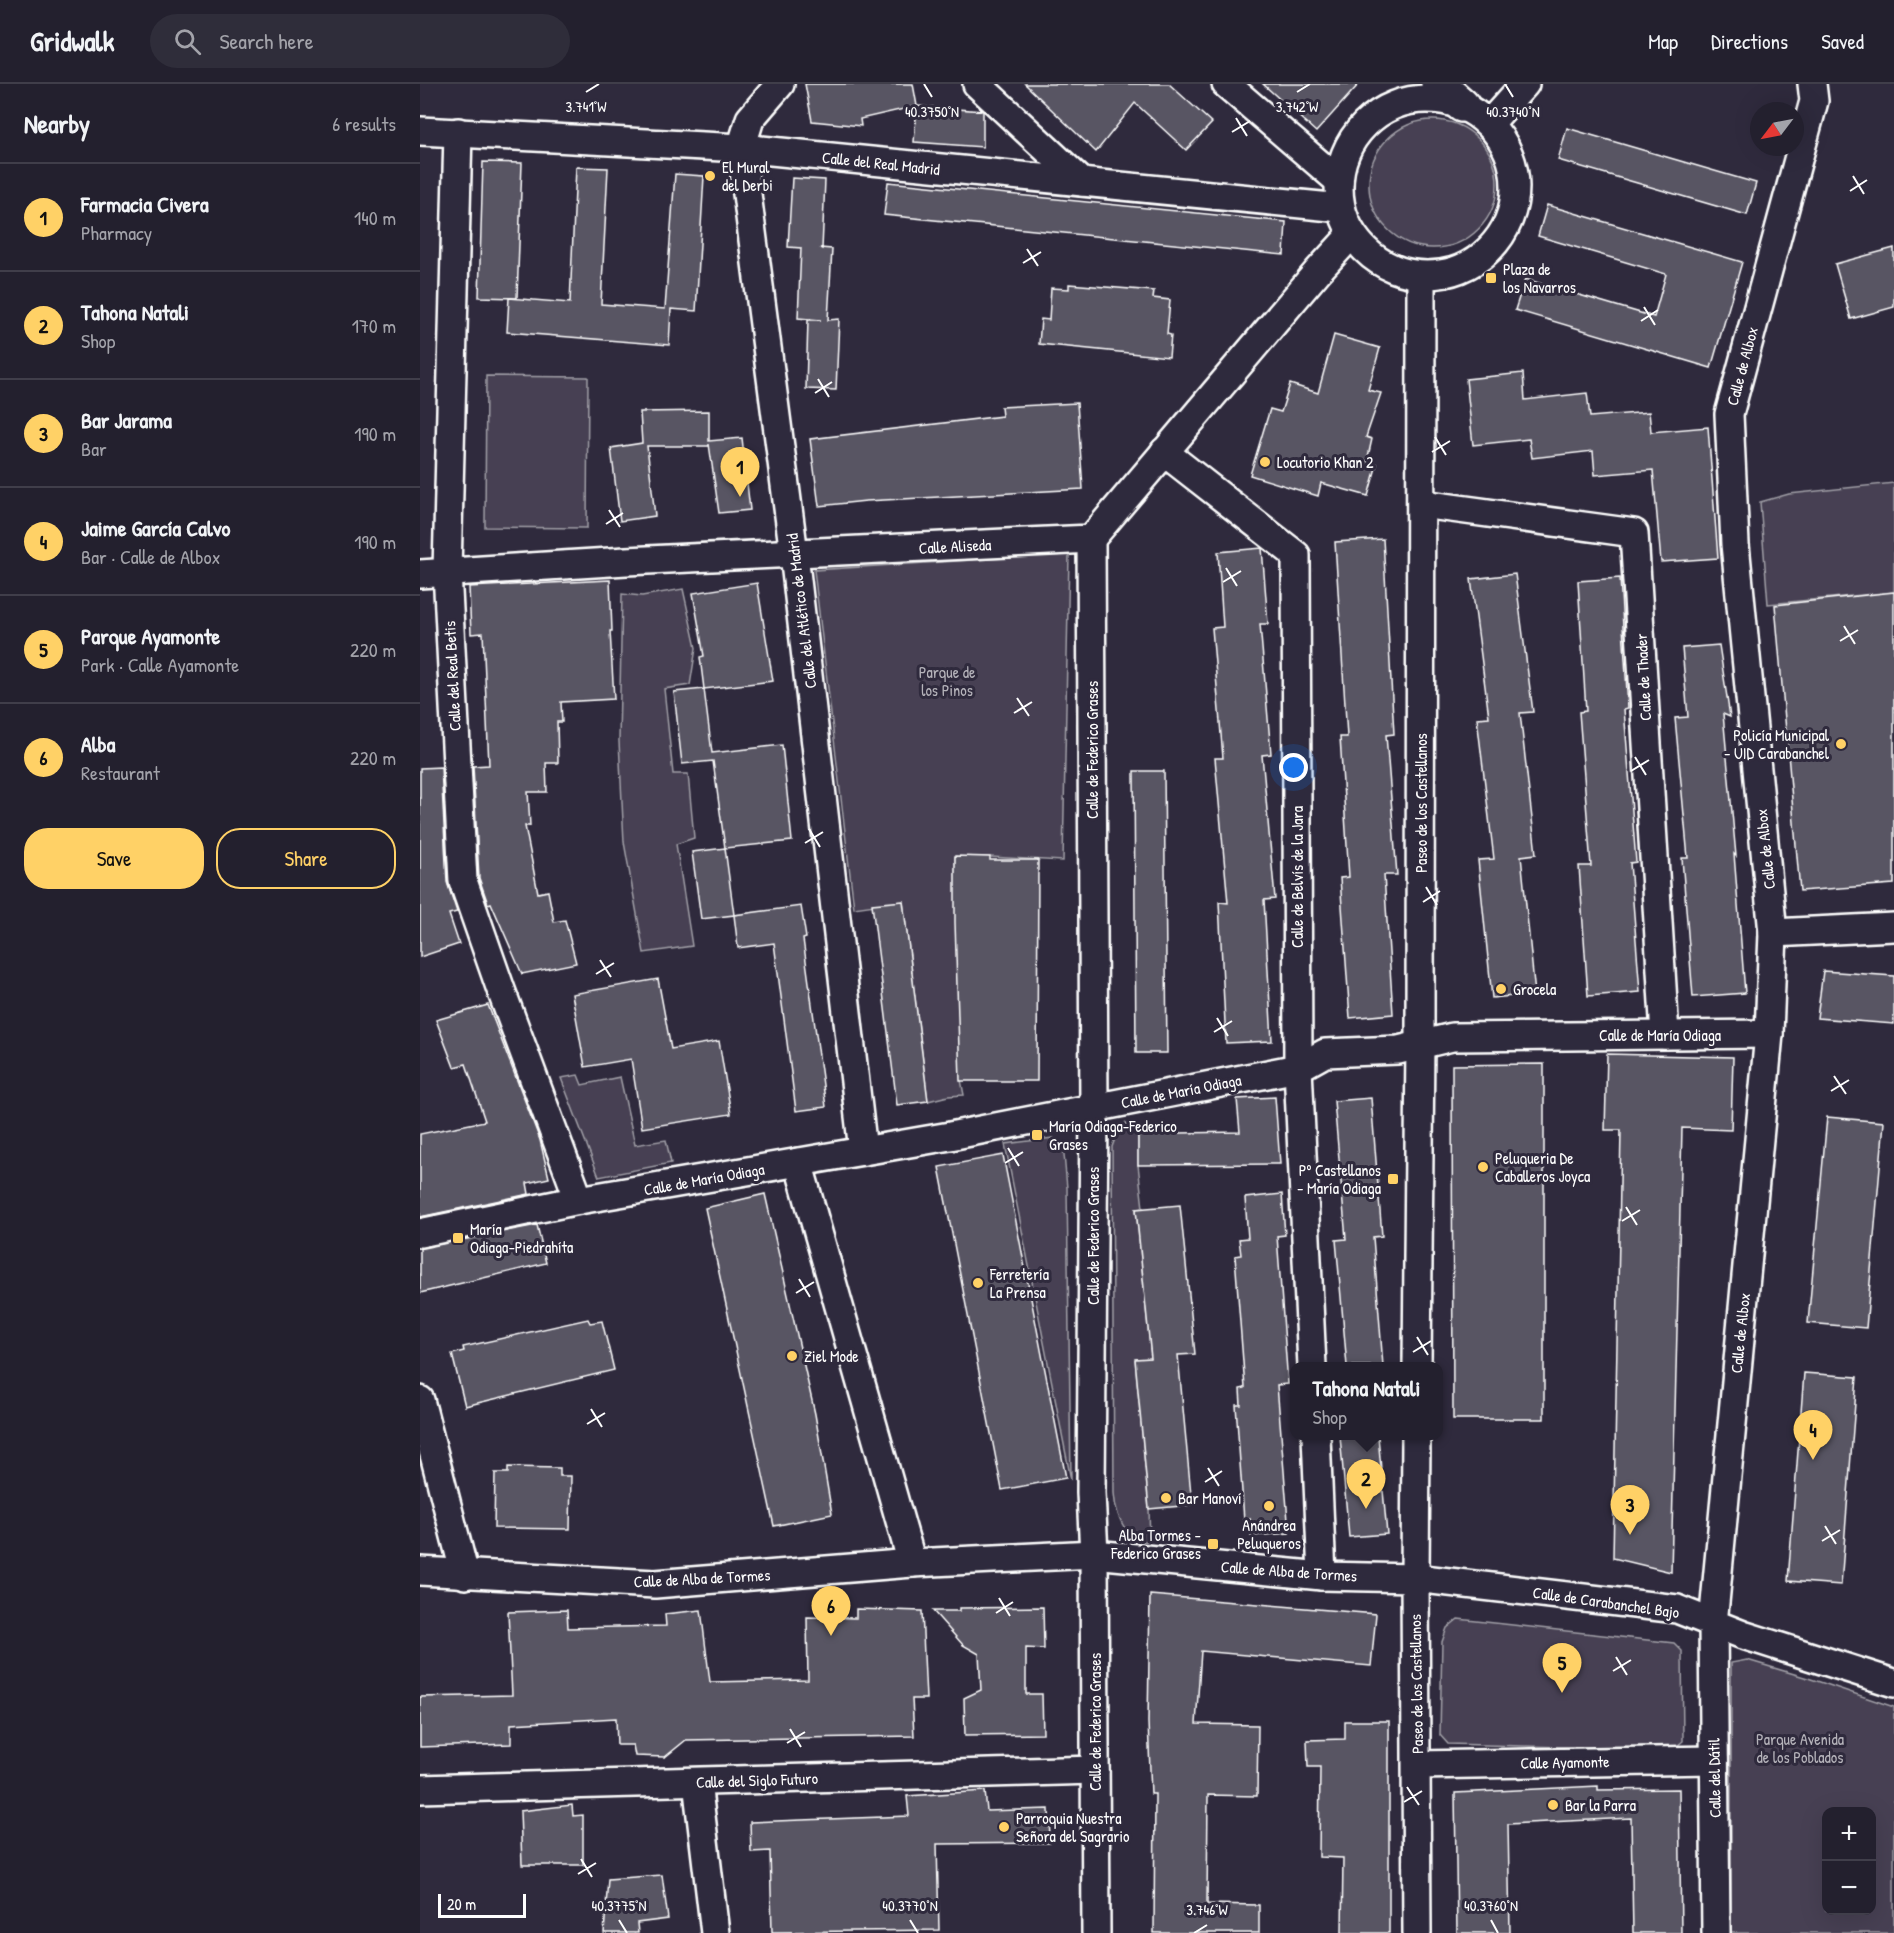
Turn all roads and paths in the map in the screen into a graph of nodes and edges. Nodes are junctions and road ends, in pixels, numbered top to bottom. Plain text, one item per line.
1 (780, 84) edge
2 (977, 84) edge
3 (1226, 84) edge
4 (1438, 84) edge
5 (1525, 84) edge
6 (1812, 84) edge
7 (1462, 105) junction
8 (1489, 124) junction
9 (420, 130) edge
10 (458, 132) junction
11 (741, 148) junction
12 (1339, 181) junction
13 (1082, 182) junction
14 (1341, 208) junction
15 (1351, 235) junction
16 (1421, 276) junction
17 (1164, 452) junction
18 (1422, 504) junction
19 (1091, 539) junction
20 (794, 554) junction
21 (447, 571) junction
22 (420, 574) edge
23 (1894, 927) edge
24 (1773, 933) junction
25 (1769, 1034) junction
26 (1665, 1035) junction
27 (1420, 1044) junction
28 (1298, 1068) junction
29 (1094, 1108) junction
30 (863, 1151) junction
31 (798, 1162) junction
32 (579, 1200) junction
33 (420, 1233) edge
34 (1312, 1362) edge
35 (1417, 1362) edge
36 (420, 1400) edge
37 (1316, 1440) edge
38 (1416, 1440) edge
39 (1094, 1554) junction
40 (912, 1563) junction
41 (420, 1571) edge
42 (465, 1575) junction
43 (1322, 1576) junction
44 (1415, 1578) junction
45 (1713, 1624) junction
46 (1894, 1683) edge
47 (1714, 1760) junction
48 (1417, 1764) junction
49 (1095, 1770) junction
50 (698, 1782) junction
51 (420, 1789) edge
52 (715, 1933) edge
53 (1096, 1933) edge
54 (1417, 1933) edge
55 (1716, 1933) edge

1 - 11 street, Calle del Atlético de Madrid
2 - 13 street
3 - 12 street
4 - 7 street
5 - 8 street
6 - 24 street, Calle de Albox
7 - 8 street
7 - 12 street
8 - 16 street
9 - 10 street, Calle del Real Madrid
10 - 11 street, Calle del Real Madrid
10 - 21 street, Calle del Real Betis
11 - 13 street, Calle del Real Madrid
11 - 20 street, Calle del Atlético de Madrid
12 - 14 street
13 - 14 street, Calle del Real Madrid
14 - 15 street
15 - 16 street
15 - 17 street
16 - 18 street, Paseo de los Castellanos
17 - 19 street
17 - 28 street, Calle de Belvís de la Jara
18 - 26 street, Calle de Thader
18 - 27 street, Paseo de los Castellanos
19 - 20 street, Calle Aliseda
19 - 29 street, Calle de Federico Grases
20 - 21 street, Calle Aliseda
20 - 30 street, Calle del Atlético de Madrid
21 - 22 street, Calle Aliseda
21 - 32 street, Calle del Real Betis
23 - 24 street
24 - 25 street, Calle de Albox
25 - 26 street, Calle de María Odiaga
25 - 45 street, Calle de Albox
26 - 27 street, Calle de María Odiaga
27 - 28 street, Calle de María Odiaga
27 - 35 street, Paseo de los Castellanos
28 - 29 street, Calle de María Odiaga
28 - 34 street, Calle de Belvís de la Jara
29 - 30 street, Calle de María Odiaga
29 - 39 street, Calle de Federico Grases
30 - 31 street, Calle de María Odiaga
31 - 32 street, Calle de María Odiaga
31 - 40 street
32 - 33 street, Calle de María Odiaga
36 - 42 street
37 - 43 street
38 - 44 street, Paseo de los Castellanos
39 - 40 street, Calle de Alba de Tormes
39 - 43 street, Calle de Alba de Tormes
39 - 49 street, Calle de Federico Grases
40 - 42 street, Calle de Alba de Tormes
41 - 42 street, Calle de Alba de Tormes
43 - 44 street, Calle de Alba de Tormes
44 - 45 street, Calle de Carabanchel Bajo
44 - 48 street, Paseo de los Castellanos
45 - 46 street, Calle de Carabanchel Bajo
45 - 47 street, Calle del Dátil
47 - 48 street, Calle Ayamonte
47 - 55 street, Calle del Dátil
48 - 54 street, Paseo de los Castellanos
49 - 50 street, Calle del Siglo Futuro
49 - 53 street, Calle de Federico Grases
50 - 51 street, Calle del Siglo Futuro
50 - 52 street

